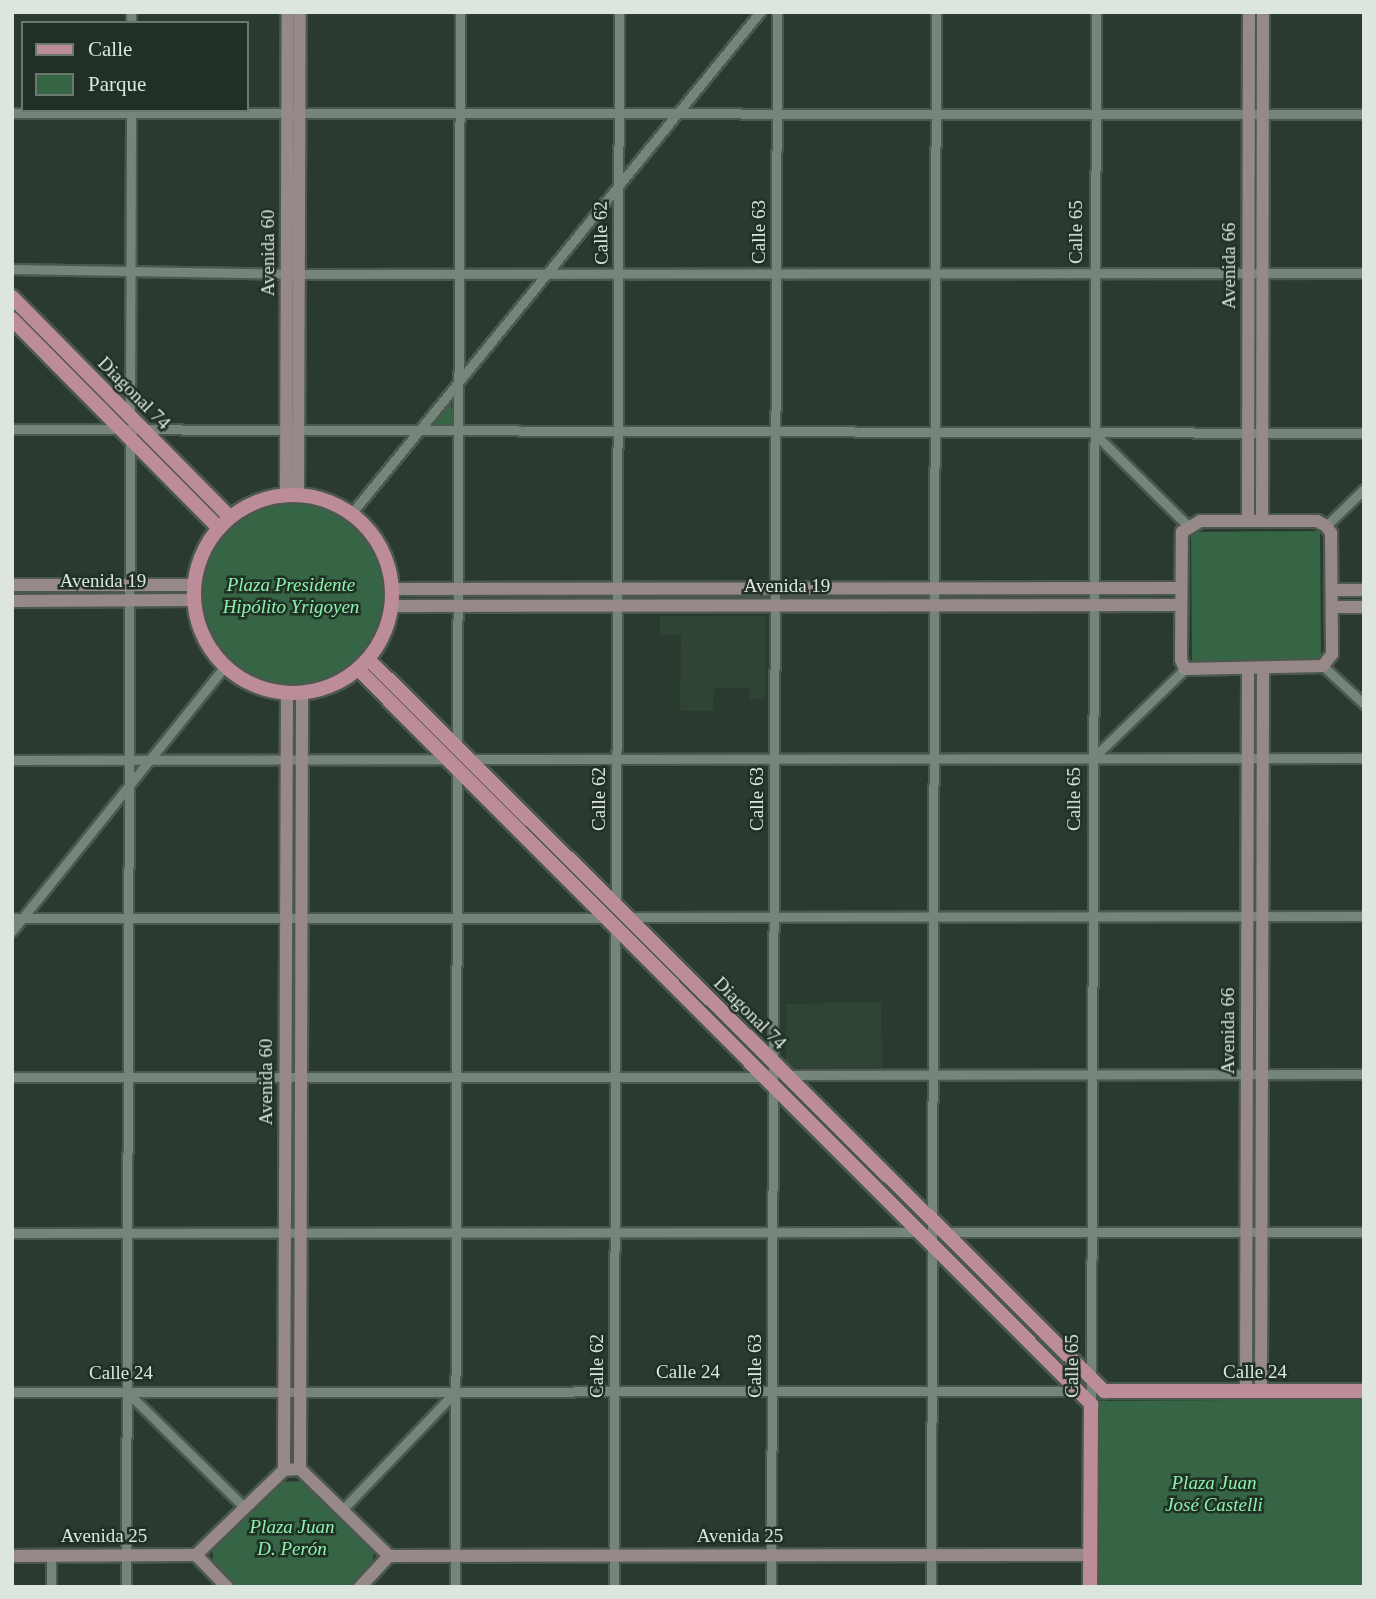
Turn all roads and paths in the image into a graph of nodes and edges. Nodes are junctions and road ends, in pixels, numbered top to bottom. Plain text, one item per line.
1 (288, 12) edge
2 (300, 12) edge
3 (460, 12) edge
4 (619, 12) edge
5 (760, 12) edge
6 (777, 12) edge
7 (936, 12) edge
8 (1096, 12) edge
9 (1250, 12) edge
10 (1263, 12) edge
11 (131, 112) edge
12 (12, 113) edge
13 (677, 113) junction
14 (293, 114) junction
15 (776, 114) junction
16 (936, 114) junction
17 (1095, 114) junction
18 (1249, 114) junction
19 (1263, 114) junction
20 (1364, 114) edge
21 (459, 115) junction
22 (619, 115) junction
23 (618, 187) junction
24 (12, 269) edge
25 (130, 272) junction
26 (548, 272) junction
27 (293, 273) junction
28 (1095, 273) junction
29 (1248, 273) junction
30 (1262, 273) junction
31 (1364, 273) edge
32 (459, 274) junction
33 (618, 274) junction
34 (776, 274) junction
35 (935, 274) junction
36 (12, 297) edge
37 (12, 319) edge
38 (460, 380) junction
39 (131, 428) junction
40 (12, 429) edge
41 (293, 432) junction
42 (417, 432) junction
43 (458, 432) junction
44 (618, 432) junction
45 (775, 432) junction
46 (935, 432) junction
47 (1094, 433) junction
48 (1248, 433) junction
49 (1262, 433) junction
50 (1364, 433) edge
51 (1364, 489) edge
52 (292, 493) junction
53 (351, 514) junction
54 (1248, 520) junction
55 (1262, 520) junction
56 (224, 521) junction
57 (1187, 525) junction
58 (1326, 526) junction
59 (12, 585) edge
60 (129, 585) junction
61 (192, 585) junction
62 (1181, 588) junction
63 (394, 589) junction
64 (458, 589) junction
65 (617, 589) junction
66 (775, 589) junction
67 (934, 589) junction
68 (1094, 589) junction
69 (1333, 590) junction
70 (1364, 590) edge
71 (129, 600) junction
72 (193, 600) junction
73 (12, 601) edge
74 (1093, 605) junction
75 (1180, 605) junction
76 (394, 606) junction
77 (458, 606) junction
78 (617, 606) junction
79 (775, 606) junction
80 (934, 606) junction
81 (1333, 607) junction
82 (1364, 607) edge
83 (364, 665) junction
84 (1323, 666) junction
85 (224, 667) junction
86 (1185, 669) junction
87 (1248, 671) junction
88 (1263, 671) junction
89 (295, 694) junction
90 (1364, 704) edge
91 (1093, 758) junction
92 (1248, 758) junction
93 (1263, 758) junction
94 (1364, 758) edge
95 (150, 759) junction
96 (457, 759) junction
97 (617, 759) junction
98 (774, 759) junction
99 (934, 759) junction
100 (12, 760) edge
101 (129, 760) junction
102 (287, 760) junction
103 (302, 760) junction
104 (129, 785) junction
105 (933, 916) junction
106 (1092, 916) junction
107 (1247, 916) junction
108 (1262, 916) junction
109 (1364, 916) edge
110 (301, 917) junction
111 (457, 917) junction
112 (774, 917) junction
113 (17, 918) edge
114 (616, 918) junction
115 (128, 919) junction
116 (286, 919) junction
117 (12, 931) edge
118 (1092, 1074) junction
119 (1247, 1074) junction
120 (1262, 1074) junction
121 (1364, 1074) edge
122 (932, 1075) junction
123 (773, 1076) junction
124 (12, 1077) edge
125 (128, 1077) junction
126 (285, 1077) junction
127 (301, 1077) junction
128 (456, 1077) junction
129 (616, 1077) junction
130 (1091, 1232) junction
131 (1247, 1232) junction
132 (1261, 1232) junction
133 (1364, 1232) edge
134 (12, 1233) edge
135 (127, 1233) junction
136 (285, 1233) junction
137 (300, 1233) junction
138 (456, 1233) junction
139 (615, 1233) junction
140 (773, 1233) junction
141 (932, 1233) junction
142 (772, 1391) junction
143 (931, 1391) junction
144 (1253, 1391) junction
145 (1364, 1391) edge
146 (12, 1392) edge
147 (127, 1392) junction
148 (284, 1392) junction
149 (300, 1392) junction
150 (455, 1392) junction
151 (615, 1392) junction
152 (1091, 1392) junction
153 (300, 1469) junction
154 (284, 1470) junction
155 (245, 1508) junction
156 (342, 1510) junction
157 (51, 1555) junction
158 (126, 1555) junction
159 (196, 1555) junction
160 (931, 1555) junction
161 (1090, 1555) junction
162 (12, 1556) edge
163 (390, 1556) junction
164 (455, 1556) junction
165 (614, 1556) junction
166 (771, 1556) junction
167 (51, 1587) edge
168 (126, 1587) edge
169 (227, 1587) edge
170 (359, 1587) edge
171 (455, 1587) edge
172 (614, 1587) edge
173 (771, 1587) edge
174 (931, 1587) edge
175 (1090, 1587) edge

1 - 14 main road, Avenida 60
2 - 14 main road, Avenida 60
3 - 21 street
4 - 22 street, Calle 62
5 - 13 street
6 - 15 street, Calle 63
7 - 16 street
8 - 17 street, Calle 65
9 - 18 main road, Avenida 66
10 - 19 main road, Avenida 66
11 - 12 street
11 - 14 street
11 - 25 street
13 - 15 street
13 - 22 street
13 - 23 street
14 - 21 street
14 - 27 main road, Avenida 60
15 - 16 street
15 - 34 street, Calle 63
16 - 17 street
16 - 35 street
17 - 18 street
17 - 28 street, Calle 65
18 - 19 street
18 - 29 main road, Avenida 66
19 - 20 street
19 - 30 main road, Avenida 66
21 - 22 street
21 - 32 street
22 - 23 street, Calle 62
23 - 26 street
23 - 33 street, Calle 62
24 - 25 street
25 - 27 street
25 - 39 street
26 - 32 street
26 - 33 street
26 - 38 street
27 - 32 street
27 - 41 main road, Avenida 60
28 - 29 street
28 - 35 street
28 - 47 street, Calle 65
29 - 30 street
29 - 48 main road, Avenida 66
30 - 31 street
30 - 49 main road, Avenida 66
32 - 38 street
33 - 34 street
33 - 44 street, Calle 62
34 - 35 street
34 - 45 street, Calle 63
35 - 46 street
36 - 39 main road, Diagonal 74
37 - 39 main road, Diagonal 74
38 - 42 street
38 - 43 street
39 - 40 street
39 - 41 street
39 - 56 main road, Diagonal 74
39 - 60 street
41 - 42 street
41 - 52 main road, Avenida 60
42 - 43 street
42 - 53 street
43 - 44 street
43 - 64 street
44 - 45 street
44 - 65 street, Calle 62
45 - 46 street
45 - 66 street, Calle 63
46 - 47 street
46 - 67 street
47 - 48 street
47 - 57 street
47 - 68 street, Calle 65
48 - 49 street
48 - 54 main road, Avenida 66
49 - 50 street
49 - 55 main road, Avenida 66
51 - 58 street
52 - 53 main road
52 - 56 main road
53 - 63 main road
54 - 55 main road
54 - 57 main road
55 - 58 main road
56 - 61 main road
57 - 62 main road
58 - 69 main road
59 - 60 main road, Avenida 19
60 - 61 main road, Avenida 19
60 - 71 street
61 - 72 main road
62 - 68 main road, Avenida 19
62 - 75 main road
63 - 64 main road, Avenida 19
63 - 76 main road
64 - 65 main road, Avenida 19
64 - 77 street
65 - 66 main road, Avenida 19
65 - 78 street, Calle 62
66 - 67 main road, Avenida 19
66 - 79 street, Calle 63
67 - 68 main road, Avenida 19
67 - 80 street
68 - 74 street, Calle 65
69 - 70 main road
69 - 81 main road
71 - 72 main road, Avenida 19
71 - 73 main road, Avenida 19
71 - 101 street
72 - 85 main road
74 - 75 main road, Avenida 19
74 - 80 main road, Avenida 19
74 - 91 street, Calle 65
75 - 86 main road
76 - 77 main road, Avenida 19
76 - 83 main road
77 - 78 main road, Avenida 19
77 - 96 street
78 - 79 main road, Avenida 19
78 - 97 street, Calle 62
79 - 80 main road, Avenida 19
79 - 98 street, Calle 63
80 - 99 street
81 - 82 main road
81 - 84 main road
83 - 89 main road
83 - 96 main road, Diagonal 74
84 - 88 main road
84 - 90 street
85 - 89 main road
85 - 95 street
86 - 87 main road
86 - 91 street
87 - 88 main road
87 - 92 main road, Avenida 66
88 - 93 main road, Avenida 66
89 - 102 main road, Avenida 60
89 - 103 main road, Avenida 60
91 - 92 street
91 - 99 street
91 - 106 street, Calle 65
92 - 93 street
92 - 107 main road, Avenida 66
93 - 94 street
93 - 108 main road, Avenida 66
95 - 101 street
95 - 102 street
95 - 104 street
96 - 97 street
96 - 103 street
96 - 111 street
96 - 114 main road, Diagonal 74
97 - 98 street
97 - 114 street, Calle 62
98 - 99 street
98 - 112 street, Calle 63
99 - 105 street
100 - 101 street
101 - 104 street
102 - 103 street
102 - 116 main road, Avenida 60
103 - 110 main road, Avenida 60
104 - 113 street
104 - 115 street
105 - 106 street
105 - 112 street
105 - 122 street
106 - 107 street
106 - 118 street, Calle 65
107 - 108 street
107 - 119 main road, Avenida 66
108 - 109 street
108 - 120 main road, Avenida 66
110 - 111 street
110 - 116 street
110 - 127 main road, Avenida 60
111 - 114 street
111 - 128 street
112 - 114 street
112 - 123 street, Calle 63
113 - 115 street
113 - 117 street
114 - 123 main road, Diagonal 74
114 - 129 street, Calle 62
115 - 116 street
115 - 125 street
116 - 126 main road, Avenida 60
118 - 119 street
118 - 122 street
118 - 130 street, Calle 65
119 - 120 street
119 - 131 main road, Avenida 66
120 - 121 street
120 - 132 main road, Avenida 66
122 - 123 street
122 - 141 street
123 - 129 street
123 - 140 street, Calle 63
123 - 141 main road, Diagonal 74
124 - 125 street
125 - 126 street
125 - 135 street
126 - 127 street
126 - 136 main road, Avenida 60
127 - 128 street
127 - 137 main road, Avenida 60
128 - 129 street
128 - 138 street
129 - 139 street, Calle 62
130 - 131 street
130 - 141 street
130 - 152 street, Calle 65
131 - 132 street
131 - 144 main road, Avenida 66
132 - 133 street
132 - 144 main road, Avenida 66
134 - 135 street
135 - 136 street
135 - 147 street
136 - 137 street
136 - 148 main road, Avenida 60
137 - 138 street
137 - 149 main road, Avenida 60
138 - 139 street
138 - 150 street
139 - 140 street
139 - 151 street, Calle 62
140 - 141 street
140 - 142 street, Calle 63
141 - 143 street
141 - 152 main road, Diagonal 74
142 - 143 street, Calle 24
142 - 151 street, Calle 24
142 - 166 street, Calle 63
143 - 152 street, Calle 24
143 - 160 street
144 - 145 main road, Calle 24
144 - 152 main road, Calle 24
146 - 147 street, Calle 24
147 - 148 street, Calle 24
147 - 155 street
147 - 158 street
148 - 149 street, Calle 24
148 - 154 main road, Avenida 60
149 - 150 street, Calle 24
149 - 153 main road, Avenida 60
150 - 151 street, Calle 24
150 - 156 street
150 - 164 street
151 - 165 street, Calle 62
152 - 161 main road, Calle 65
153 - 154 main road
153 - 156 main road
154 - 155 main road
155 - 159 main road
156 - 163 main road
157 - 158 main road, Avenida 25
157 - 162 main road, Avenida 25
157 - 167 street
158 - 159 main road, Avenida 25
158 - 168 street
159 - 169 main road
160 - 161 main road, Avenida 25
160 - 166 main road, Avenida 25
160 - 174 street
161 - 175 main road, Calle 65
163 - 164 main road, Avenida 25
163 - 170 main road
164 - 165 main road, Avenida 25
164 - 171 street
165 - 166 main road, Avenida 25
165 - 172 street, Calle 62
166 - 173 street, Calle 63

